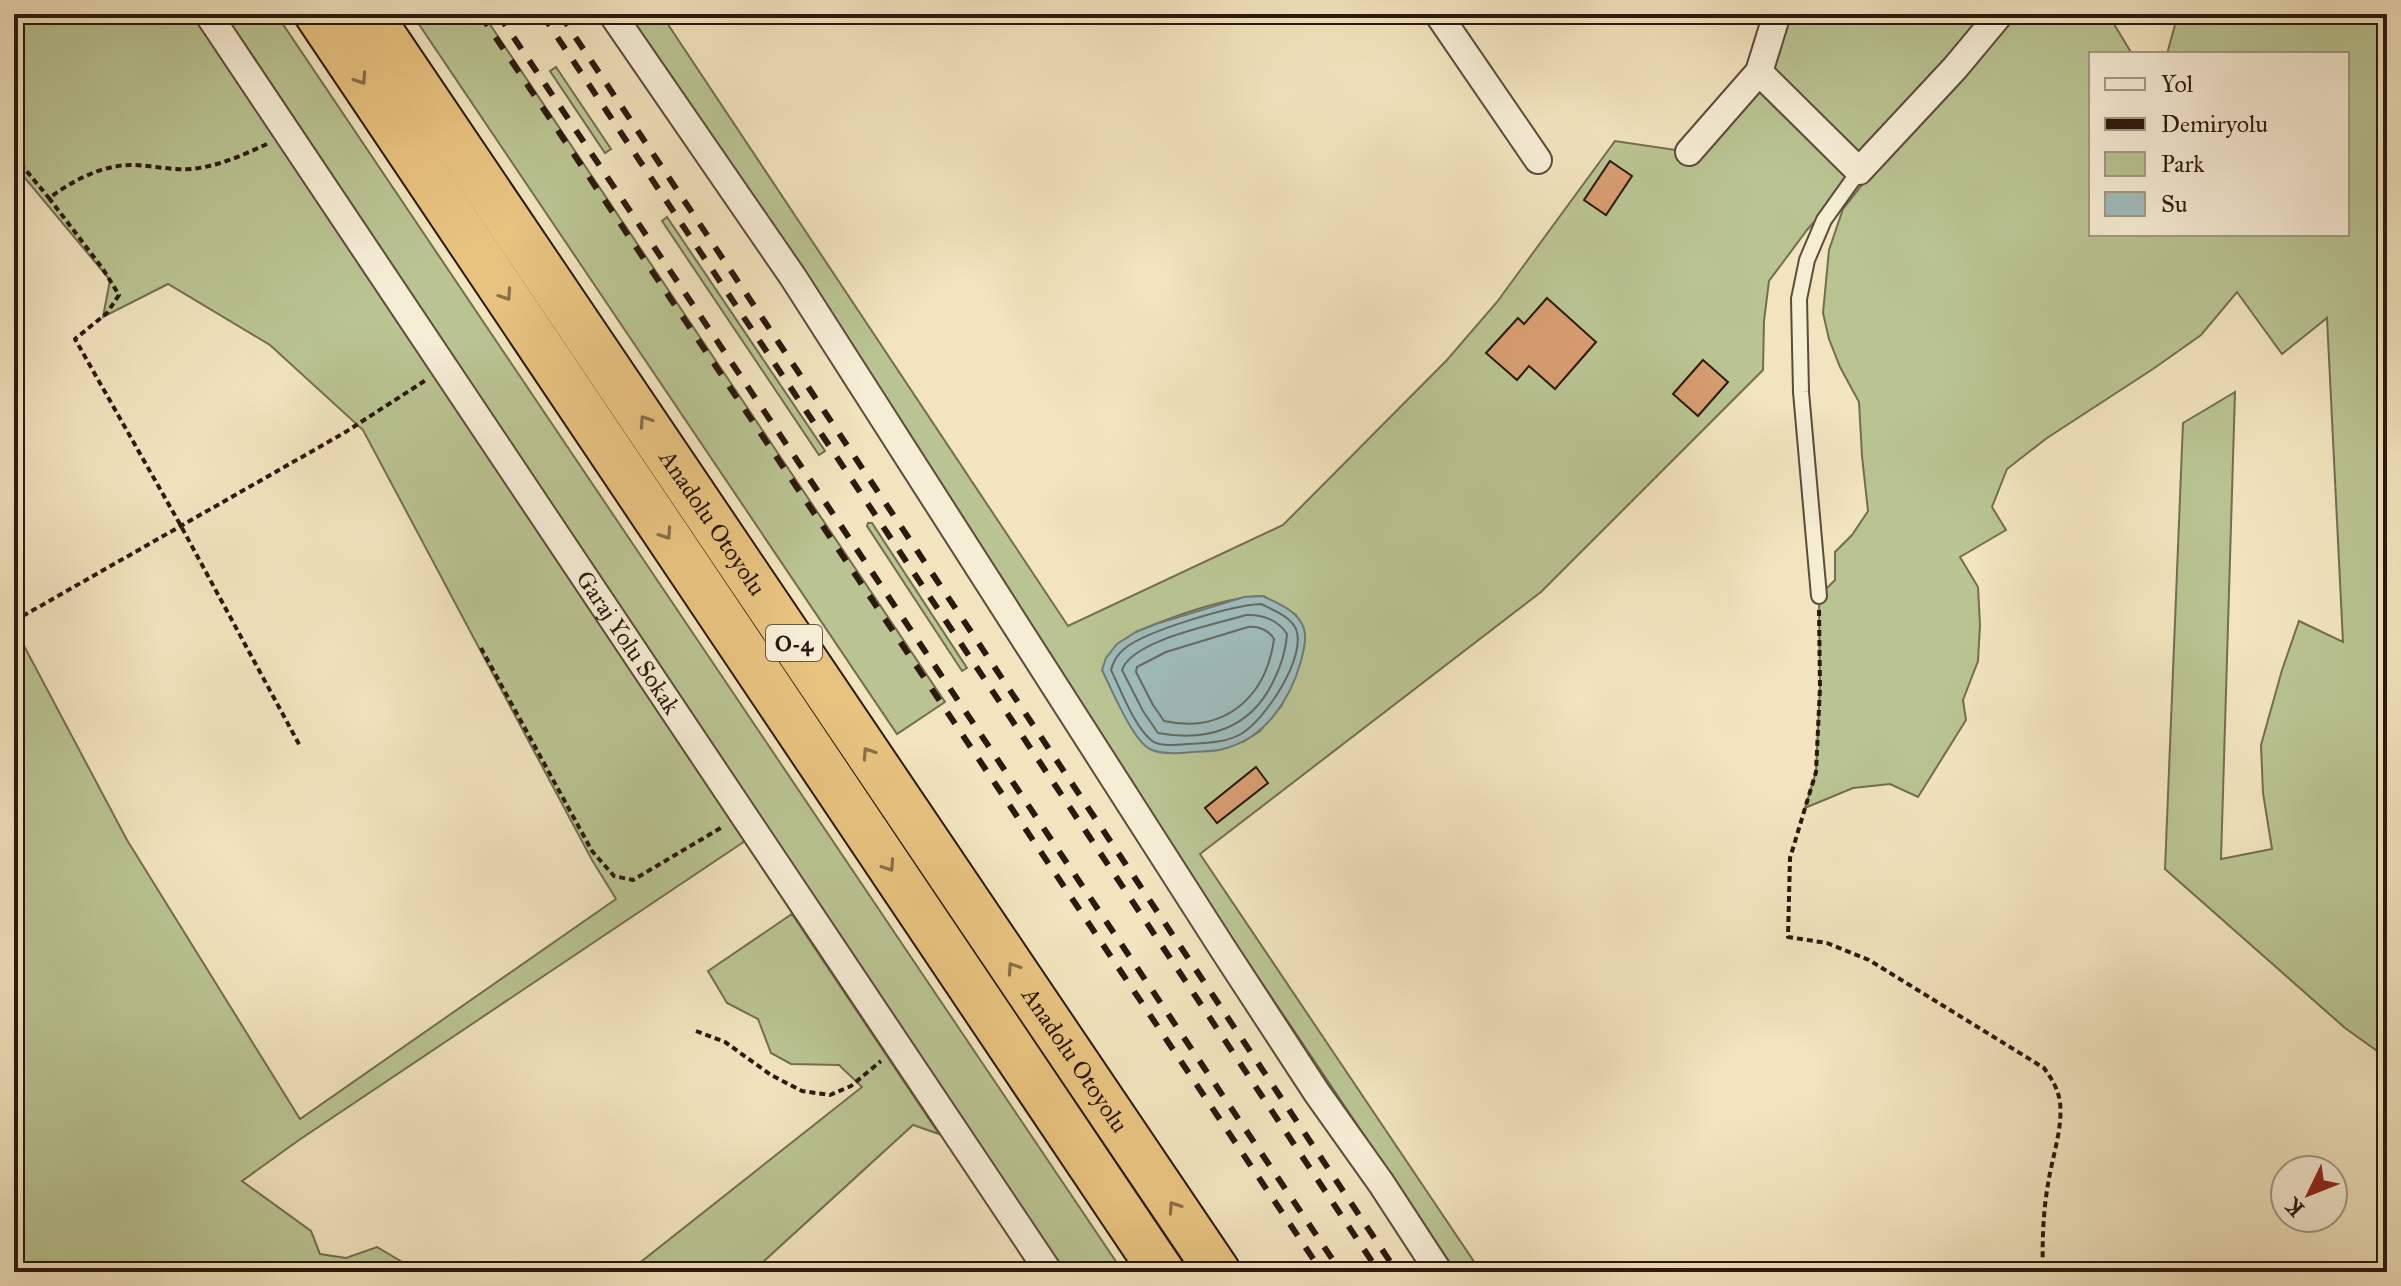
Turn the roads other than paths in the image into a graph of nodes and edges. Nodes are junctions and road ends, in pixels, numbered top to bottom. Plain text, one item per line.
1 (208, 14) edge
2 (317, 14) edge
3 (369, 14) edge
4 (612, 14) edge
5 (1438, 14) edge
6 (1777, 14) edge
7 (2000, 14) edge
8 (1759, 72) junction
9 (1689, 152) dead end
10 (1538, 160) dead end
11 (1859, 171) junction
12 (1819, 596) road end
13 (1049, 1272) edge
14 (1162, 1272) edge
15 (1218, 1272) edge
16 (1439, 1272) edge

1 - 13 street, Garaj Yolu Sokak
2 -> 14 highway, Anadolu Otoyolu / O-4
15 -> 3 highway, Anadolu Otoyolu / O-4
4 - 16 street
5 - 10 street
6 - 8 street
7 - 11 street
8 - 9 street
8 - 11 street
11 - 12 lane

